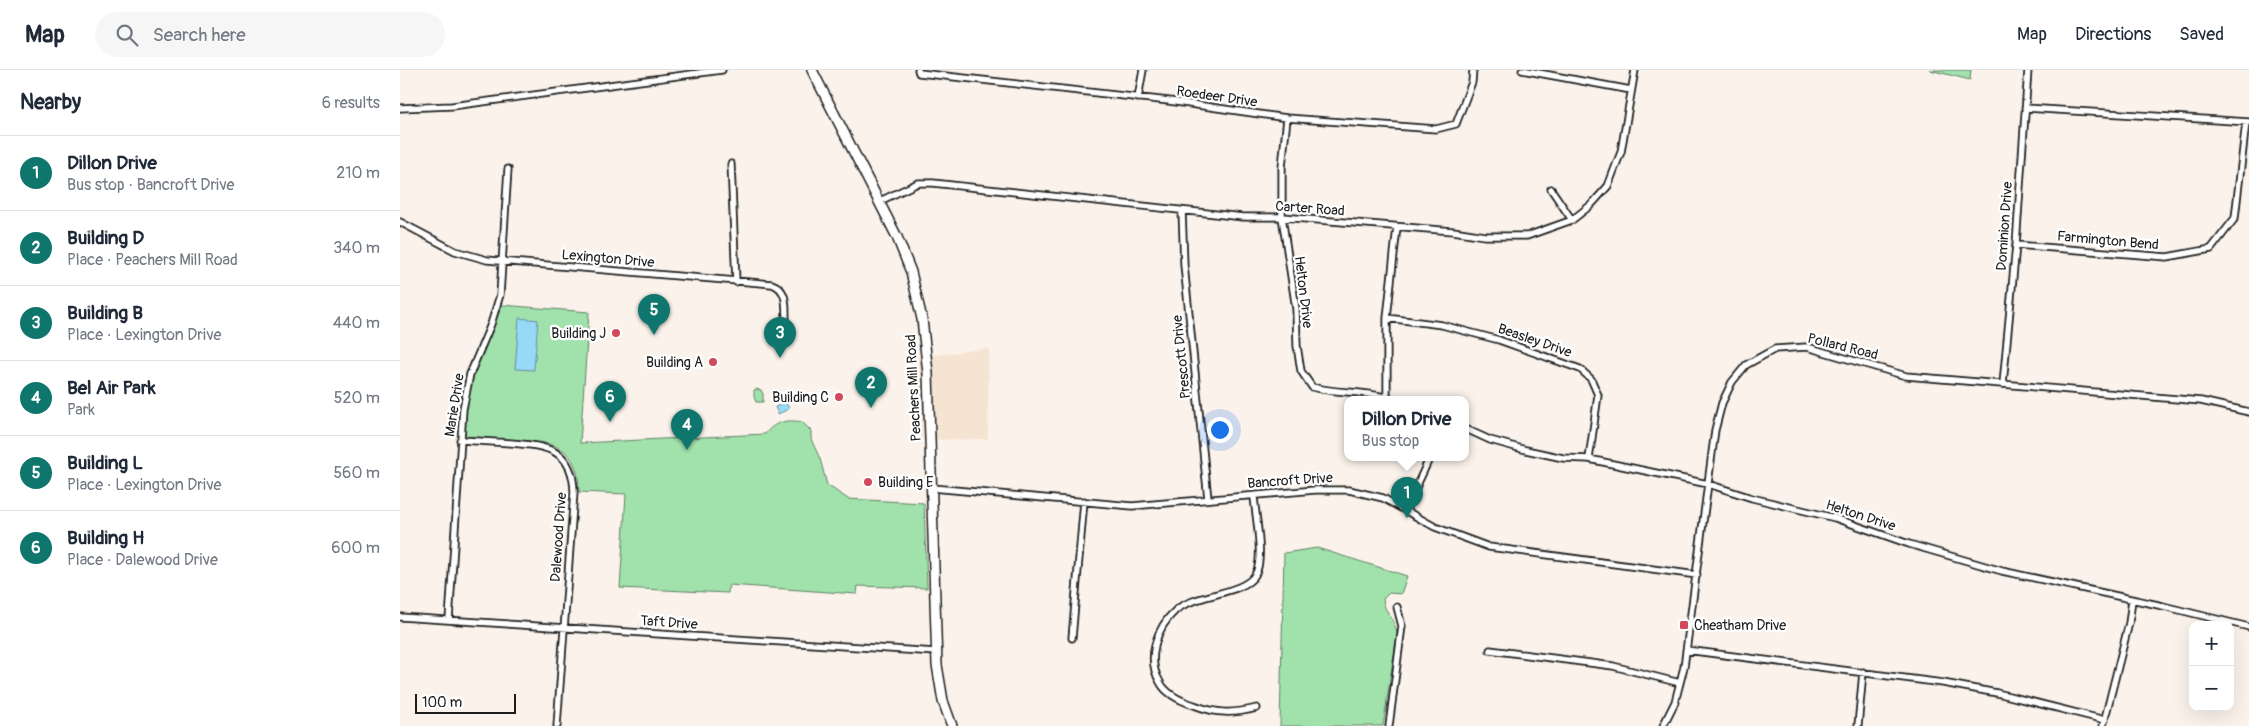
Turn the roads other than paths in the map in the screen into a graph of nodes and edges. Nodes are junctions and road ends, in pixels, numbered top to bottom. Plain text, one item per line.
1 (722, 70) edge
2 (812, 70) edge
3 (918, 70) edge
4 (1143, 70) edge
5 (1473, 70) edge
6 (1522, 70) edge
7 (1635, 70) edge
8 (2028, 70) edge
9 (1631, 90) junction
10 (1138, 98) junction
11 (400, 108) edge
12 (2025, 108) junction
13 (1287, 118) junction
14 (2248, 122) edge
15 (731, 164) dead end
16 (508, 169) dead end
17 (1551, 189) dead end
18 (880, 201) junction
19 (1182, 211) junction
20 (1282, 217) junction
21 (1572, 220) junction
22 (400, 222) edge
23 (1397, 227) junction
24 (2016, 245) junction
25 (502, 261) junction
26 (736, 282) junction
27 (1387, 318) junction
28 (786, 327) dead end
29 (2003, 384) junction
30 (1379, 396) edge
31 (1389, 396) edge
32 (2249, 412) edge
33 (1469, 430) edge
34 (460, 440) junction
35 (1589, 459) junction
36 (1428, 461) edge
37 (1708, 484) junction
38 (932, 488) junction
39 (1254, 496) junction
40 (1208, 499) junction
41 (1084, 501) junction
42 (1406, 509) junction
43 (1696, 575) junction
44 (2132, 600) junction
45 (1397, 607) dead end
46 (400, 617) edge
47 (449, 620) junction
48 (2249, 627) edge
49 (564, 628) junction
50 (1072, 638) dead end
51 (1490, 650) dead end
52 (1686, 650) junction
53 (936, 652) junction
54 (1863, 672) junction
55 (1680, 683) junction
56 (1257, 708) dead end
57 (2104, 723) edge
58 (557, 726) edge
59 (952, 726) edge
60 (1389, 726) edge
61 (1663, 726) edge
62 (1858, 726) edge

1 - 11 street
2 - 18 main road, Peachers Mill Road
3 - 10 street, Roedeer Drive
4 - 10 street
5 - 13 street, Roedeer Drive
6 - 9 street
7 - 9 street, Carter Road
8 - 12 street, Dominion Drive
9 - 21 street, Carter Road
10 - 13 street, Roedeer Drive
12 - 14 street
12 - 24 street, Dominion Drive
13 - 20 street, Helton Drive
14 - 24 street, Farmington Bend
15 - 26 street
16 - 25 street, Marie Drive
17 - 21 street
18 - 19 street, Carter Road
18 - 38 main road, Peachers Mill Road
19 - 20 street, Carter Road
19 - 40 street, Prescott Drive
20 - 23 street, Carter Road
20 - 30 street, Helton Drive
21 - 23 street, Carter Road
22 - 25 street, Lexington Drive
23 - 27 street
24 - 29 street, Dominion Drive
25 - 26 street, Lexington Drive
25 - 34 street, Marie Drive
26 - 28 street, Lexington Drive
27 - 31 street
27 - 35 street, Beasley Drive
29 - 32 street, Pollard Road
29 - 37 street, Pollard Road
33 - 35 street, Helton Drive
34 - 47 street, Marie Drive
34 - 49 street, Dalewood Drive
35 - 37 street, Helton Drive
36 - 42 street
37 - 43 street, Pollard Road
37 - 44 street, Helton Drive
38 - 41 street, Bancroft Drive
38 - 53 main road, Peachers Mill Road
39 - 40 street, Bancroft Drive
39 - 42 street, Bancroft Drive
39 - 56 street
40 - 41 street, Bancroft Drive
41 - 50 street
42 - 43 street, Bancroft Drive
43 - 52 street, Pollard Road
44 - 48 street, Helton Drive
44 - 57 street
45 - 60 street
46 - 47 street, Taft Drive
47 - 49 street, Taft Drive
49 - 53 street, Taft Drive
49 - 58 street, Dalewood Drive
51 - 55 street
52 - 54 street
52 - 55 street, Pollard Road
53 - 59 main road, Peachers Mill Road
54 - 57 street
54 - 62 street
55 - 61 street, Pollard Road

